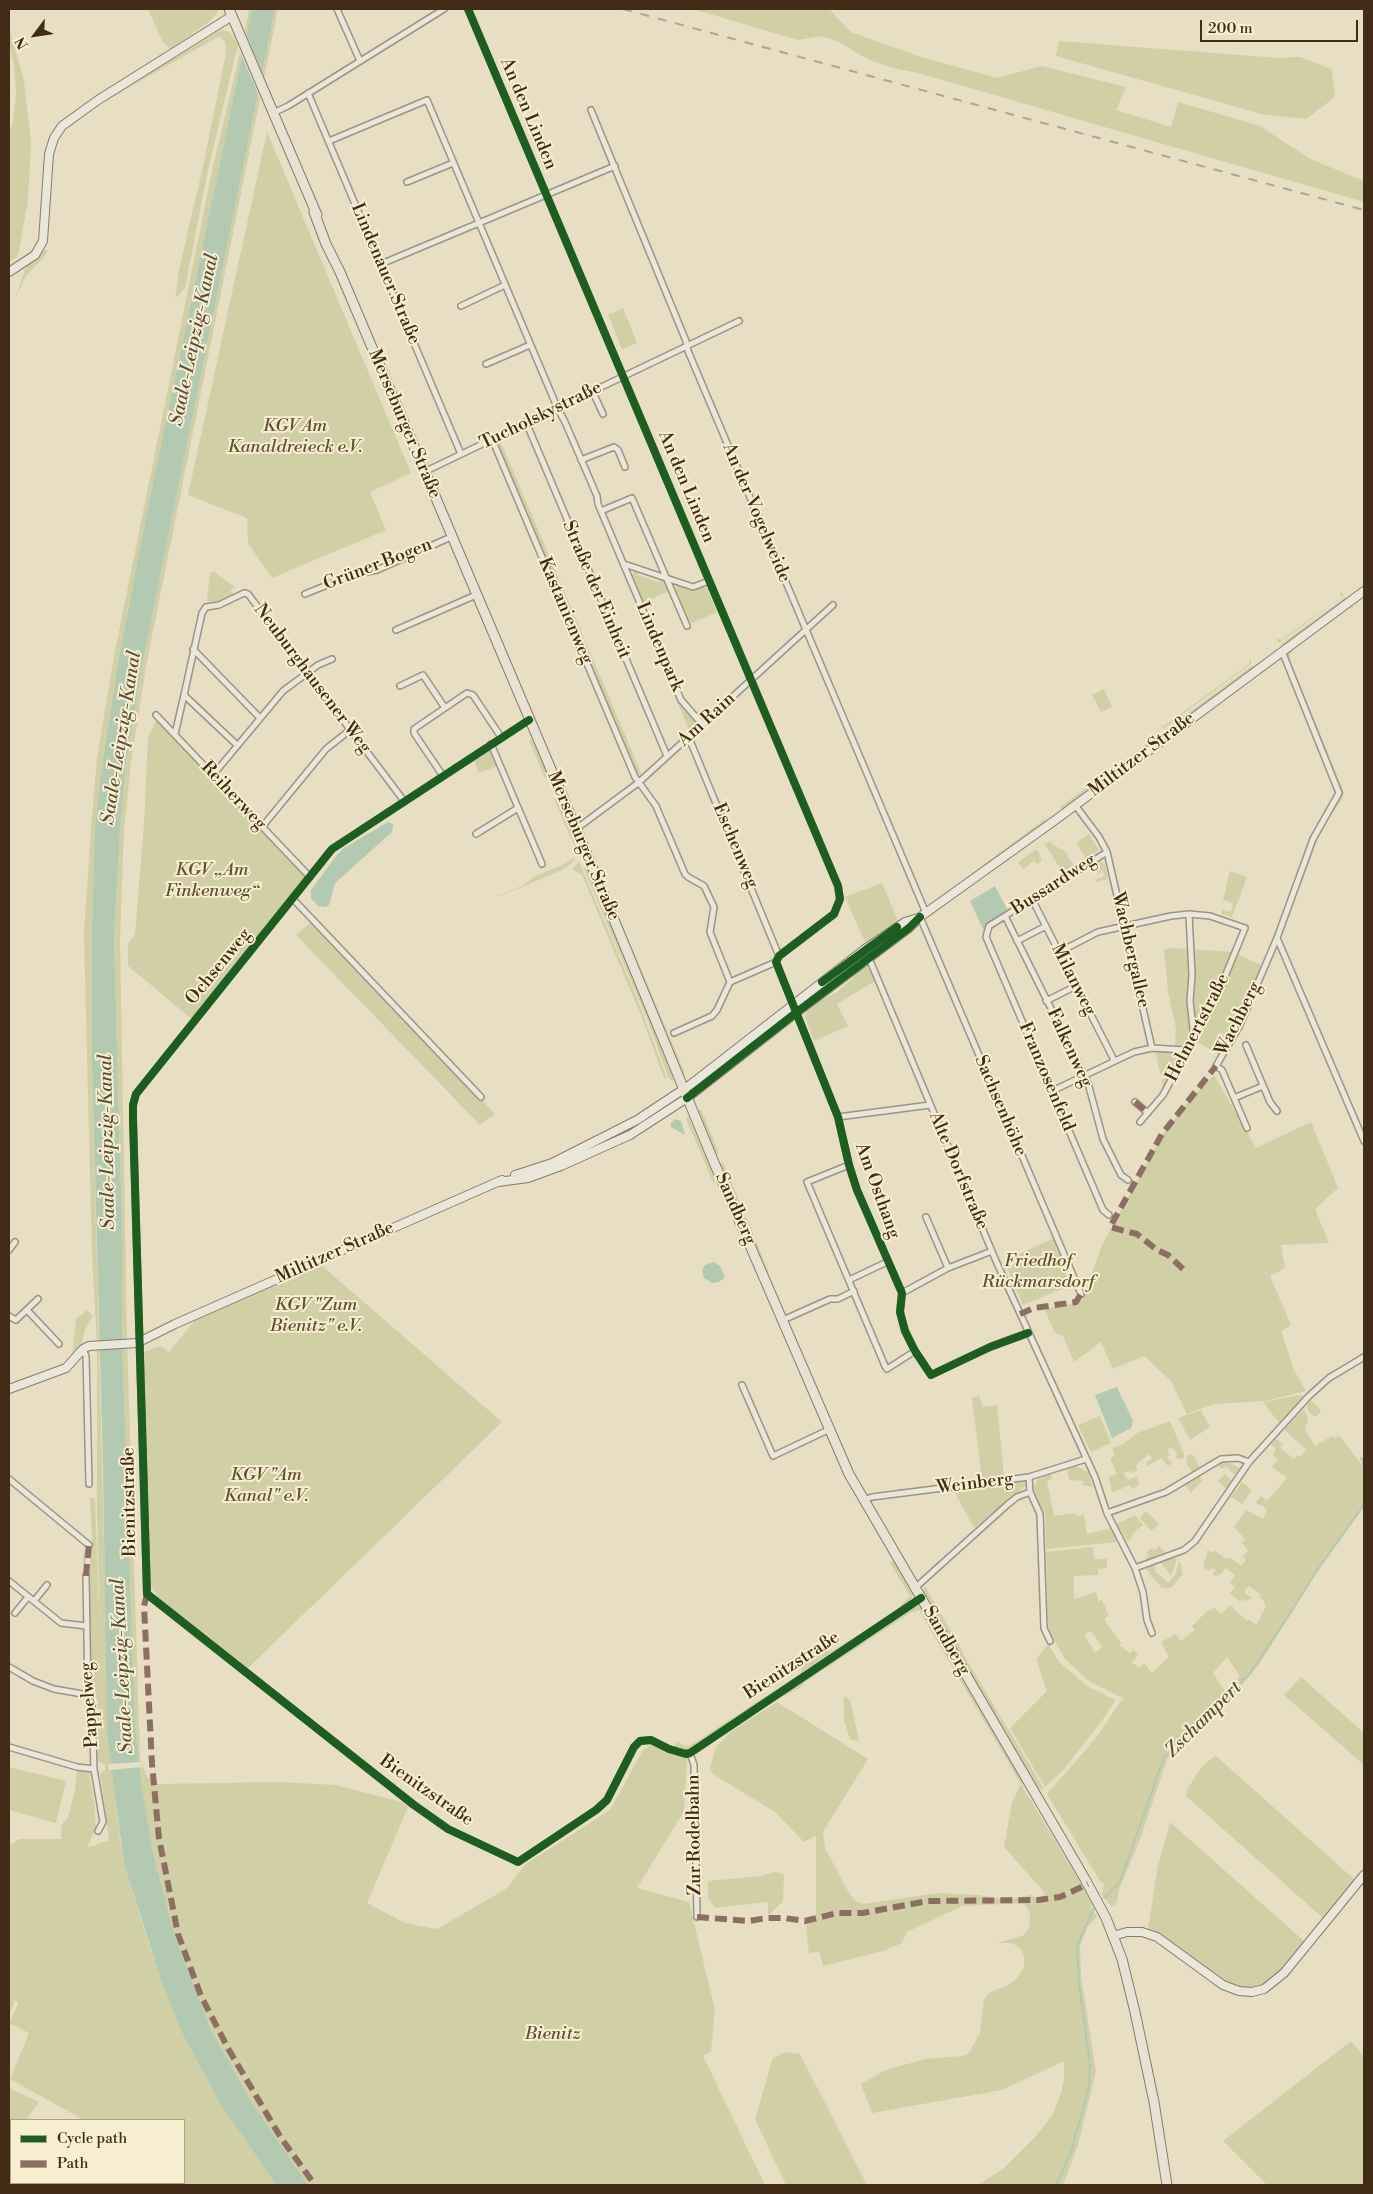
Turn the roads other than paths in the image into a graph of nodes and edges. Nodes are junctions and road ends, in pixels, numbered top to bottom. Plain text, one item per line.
1 (337, 9) edge
2 (444, 9) edge
3 (468, 9) edge
4 (230, 12) edge
5 (360, 60) junction
6 (308, 93) junction
7 (591, 110) dead end
8 (272, 113) junction
9 (329, 141) junction
10 (453, 163) junction
11 (615, 166) junction
12 (407, 182) dead end
13 (547, 196) junction
14 (480, 224) junction
15 (381, 264) junction
16 (9, 272) edge
17 (505, 285) junction
18 (460, 306) dead end
19 (739, 321) dead end
20 (530, 345) junction
21 (687, 346) junction
22 (486, 364) dead end
23 (623, 376) junction
24 (592, 390) junction
25 (557, 407) junction
26 (603, 414) dead end
27 (526, 422) junction
28 (492, 439) junction
29 (461, 454) junction
30 (581, 460) junction
31 (626, 467) dead end
32 (424, 472) junction
33 (601, 511) junction
34 (452, 537) junction
35 (624, 564) junction
36 (666, 578) junction
37 (709, 581) junction
38 (1364, 591) edge
39 (305, 594) dead end
40 (476, 595) junction
41 (833, 605) dead end
42 (687, 626) dead end
43 (396, 630) dead end
44 (806, 631) junction
45 (193, 649) junction
46 (1282, 651) junction
47 (332, 659) dead end
48 (307, 673) junction
49 (751, 680) junction
50 (400, 686) dead end
51 (184, 695) junction
52 (446, 708) junction
53 (156, 715) dead end
54 (260, 718) junction
55 (529, 720) junction
56 (702, 724) junction
57 (350, 730) junction
58 (175, 734) junction
59 (501, 737) junction
60 (689, 738) junction
61 (491, 744) junction
62 (237, 745) junction
63 (667, 756) junction
64 (213, 775) junction
65 (443, 776) junction
66 (638, 783) junction
67 (404, 801) junction
68 (1075, 805) junction
69 (518, 808) junction
70 (262, 827) junction
71 (576, 830) junction
72 (476, 834) dead end
73 (1106, 852) junction
74 (542, 864) dead end
75 (310, 877) junction
76 (293, 899) junction
77 (1032, 899) junction
78 (1189, 914) junction
79 (923, 915) junction
80 (1005, 916) junction
81 (1046, 926) junction
82 (1125, 926) junction
83 (986, 937) joint
84 (1278, 938) junction
85 (1017, 941) junction
86 (1059, 952) junction
87 (778, 959) junction
88 (871, 963) dead end
89 (730, 982) junction
90 (1076, 986) junction
91 (1046, 1001) junction
92 (795, 1008) junction
93 (674, 1033) dead end
94 (1194, 1037) junction
95 (1246, 1045) dead end
96 (1152, 1048) junction
97 (1186, 1050) junction
98 (1114, 1060) junction
99 (1084, 1075) junction
100 (1264, 1086) junction
101 (1052, 1091) junction
102 (685, 1094) junction
103 (481, 1097) dead end
104 (1234, 1098) junction
105 (1135, 1102) dead end
106 (930, 1106) junction
107 (1277, 1111) dead end
108 (1148, 1113) junction
109 (838, 1117) junction
110 (1140, 1122) dead end
111 (1247, 1128) dead end
112 (1364, 1141) edge
113 (849, 1165) junction
114 (1128, 1180) dead end
115 (926, 1216) dead end
116 (1109, 1216) dead end
117 (15, 1242) dead end
118 (9, 1250) edge
119 (992, 1251) junction
120 (887, 1262) junction
121 (948, 1268) junction
122 (849, 1280) junction
123 (854, 1291) junction
124 (902, 1293) junction
125 (1081, 1294) dead end
126 (38, 1299) dead end
127 (27, 1310) junction
128 (9, 1316) edge
129 (783, 1320) junction
130 (1028, 1333) junction
131 (140, 1342) junction
132 (59, 1344) dead end
133 (83, 1350) junction
134 (915, 1351) junction
135 (1364, 1357) edge
136 (742, 1385) dead end
137 (9, 1389) edge
138 (828, 1430) junction
139 (1086, 1459) junction
140 (1249, 1462) junction
141 (1030, 1478) junction
142 (9, 1479) edge
143 (89, 1484) dead end
144 (1030, 1492) junction
145 (863, 1500) junction
146 (1107, 1513) junction
147 (89, 1545) dead end
148 (1135, 1568) junction
149 (86, 1576) dead end
150 (9, 1581) edge
151 (47, 1585) dead end
152 (915, 1588) junction
153 (28, 1597) junction
154 (921, 1598) junction
155 (34, 1601) junction
156 (15, 1613) dead end
157 (86, 1626) junction
158 (1152, 1633) dead end
159 (1050, 1641) dead end
160 (9, 1667) edge
161 (88, 1695) junction
162 (9, 1747) edge
163 (690, 1753) junction
164 (94, 1768) junction
165 (98, 1832) dead end
166 (1364, 1875) edge
167 (697, 1917) dead end
168 (1113, 1936) junction
169 (1167, 2185) edge

1 - 5 street
2 - 5 street
3 - 13 street, An den Linden
4 - 8 main road, Merseburger Straße
4 - 16 street
5 - 6 street
6 - 8 street
6 - 9 street, Lindenauer Straße
7 - 11 street, An der Vogelweide
8 - 32 main road, Merseburger Straße
9 - 10 street, Lindenpark
9 - 15 street, Lindenauer Straße
10 - 12 street
10 - 14 street, Lindenpark
11 - 13 street
11 - 21 street, An der Vogelweide
13 - 14 street
13 - 23 street, An den Linden
14 - 15 street
14 - 17 street, Lindenpark
15 - 29 street, Lindenauer Straße
17 - 18 street
17 - 20 street, Lindenpark
19 - 21 street, Tucholskystraße
20 - 22 street
20 - 25 street, Lindenpark
21 - 23 street, Tucholskystraße
21 - 44 street, An der Vogelweide
23 - 24 street, Tucholskystraße
23 - 37 street, An den Linden
24 - 25 street, Tucholskystraße
24 - 26 street
25 - 27 street, Tucholskystraße
25 - 30 street, Lindenpark
27 - 28 street, Tucholskystraße
27 - 63 street, Straße der Einheit
28 - 29 street, Tucholskystraße
28 - 66 street, Kastanienweg
29 - 32 street, Tucholskystraße
30 - 31 street
30 - 33 street, Lindenpark
32 - 34 main road, Merseburger Straße
33 - 35 street, Lindenpark
33 - 36 street, Lindenpark
34 - 39 street, Grüner Bogen
34 - 40 main road, Merseburger Straße
35 - 36 street, Lindenpark
35 - 56 street, Lindenpark
36 - 37 street, Lindenpark
36 - 42 street, Lindenpark
37 - 49 street, An den Linden
38 - 46 street, Miltitzer Straße
40 - 43 street
40 - 55 main road, Merseburger Straße
41 - 44 street, Am Rain
44 - 49 street, Am Rain
44 - 79 street, An der Vogelweide
45 - 48 street, Neuburghausener Weg
45 - 51 street, Neuburghausener Weg
45 - 54 street
46 - 68 street, Miltitzer Straße
46 - 84 street
47 - 48 street
48 - 54 street
48 - 57 street, Neuburghausener Weg
49 - 56 street, Am Rain
49 - 87 street, An den Linden
50 - 52 street
51 - 58 street, Neuburghausener Weg
51 - 62 street
52 - 59 street
52 - 65 street
53 - 58 street, Reiherweg
54 - 62 street
55 - 59 street, Ochsenweg
55 - 71 main road, Merseburger Straße
56 - 60 street, Am Rain
57 - 67 street, Neuburghausener Weg
57 - 70 street
58 - 64 street, Reiherweg
59 - 61 street, Ochsenweg
60 - 63 street, Am Rain
60 - 87 street, Eschenweg
61 - 65 street, Ochsenweg
61 - 69 street
62 - 64 street
63 - 66 street, Am Rain
64 - 70 street, Reiherweg
65 - 67 street, Ochsenweg
66 - 71 street, Am Rain
66 - 89 street, Kastanienweg
67 - 75 street, Ochsenweg
68 - 73 street, Bussardweg
68 - 79 street, Miltitzer Straße
69 - 72 street
69 - 74 street
70 - 75 street, Reiherweg
71 - 102 main road, Merseburger Straße
73 - 77 street, Bussardweg
73 - 82 street, Wachbergallee
75 - 76 street, Ochsenweg
76 - 103 street
76 - 131 street, Ochsenweg
77 - 80 street, Bussardweg
77 - 81 street, Milanweg
78 - 82 street
78 - 94 street
78 - 94 street, Helmertstraße
79 - 92 street, Miltitzer Straße
79 - 125 street, Sachsenhöhe
80 - 83 street, Bussardweg
80 - 85 street, Falkenweg
81 - 85 street
81 - 86 street, Milanweg
82 - 86 street
82 - 96 street, Wachbergallee
83 - 101 street, Franzosenfeld
84 - 104 street, Wachberg
84 - 112 street
85 - 91 street, Falkenweg
86 - 90 street, Milanweg
87 - 89 street, An den Linden
87 - 92 street, Eschenweg
88 - 106 street, Alte Dorfstraße
89 - 93 street
90 - 91 street
90 - 98 street, Milanweg
91 - 99 street, Falkenweg
92 - 102 street, Miltitzer Straße
92 - 109 street, Am Osthang
94 - 97 street, Helmertstraße
95 - 100 street, Wachberg
96 - 97 street
96 - 98 street
97 - 108 street, Helmertstraße
98 - 99 street
99 - 101 street
99 - 114 street, Falkenweg
100 - 104 street
100 - 107 street, Wachberg
101 - 116 street, Franzosenfeld
102 - 129 main road, Sandberg
102 - 131 street, Miltitzer Straße
104 - 111 street, Wachberg
105 - 108 street
106 - 109 street
106 - 119 street, Alte Dorfstraße
108 - 110 street, Helmertstraße
109 - 113 street, Am Osthang
113 - 120 street, Am Osthang
113 - 122 street
115 - 121 street
117 - 118 street
119 - 121 street
119 - 130 street, Alte Dorfstraße
120 - 122 street
120 - 124 street, Am Osthang
121 - 124 street
122 - 123 street
123 - 129 street
123 - 134 street
124 - 134 street, Am Osthang
126 - 127 street
127 - 128 street
127 - 132 street
129 - 138 main road, Sandberg
130 - 134 street, Am Osthang
130 - 139 street, Alte Dorfstraße
131 - 133 street, Miltitzer Straße
131 - 163 street, Bienitzstraße
133 - 137 street, Miltitzer Straße
133 - 143 street
135 - 140 street
136 - 138 street
138 - 145 main road, Sandberg
139 - 141 street, Weinberg
139 - 146 street, Alte Dorfstraße
140 - 146 street
140 - 148 street
141 - 144 street
141 - 145 street, Weinberg
142 - 147 street
144 - 152 street
144 - 159 street
145 - 152 main road, Sandberg
146 - 148 street, Alte Dorfstraße
148 - 158 street, Alte Dorfstraße
149 - 157 street, Pappelweg
150 - 153 street
151 - 155 street
152 - 154 main road, Sandberg
153 - 155 street
153 - 156 street
154 - 163 street, Bienitzstraße
154 - 168 main road, Sandberg
155 - 157 street
157 - 161 street, Pappelweg
160 - 161 street
161 - 164 street, Pappelweg
162 - 164 street
163 - 167 street, Zur Rodelbahn
164 - 165 street, Pappelweg
166 - 168 street
168 - 169 main road, Sandberg

